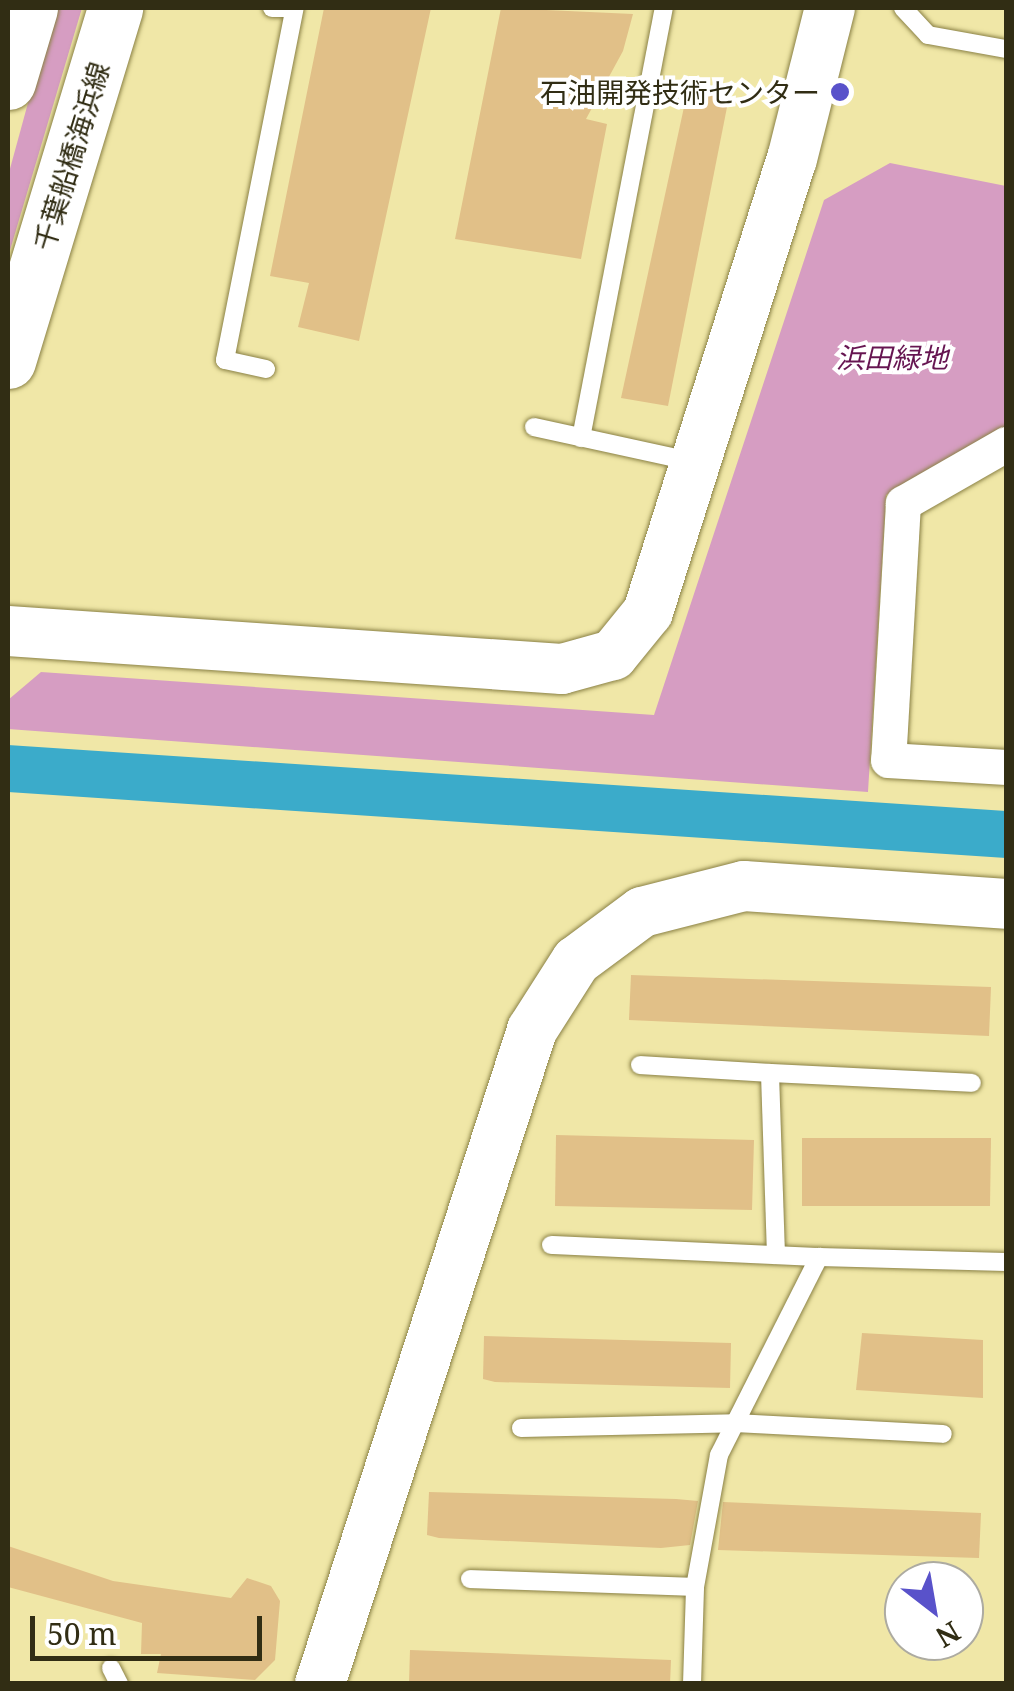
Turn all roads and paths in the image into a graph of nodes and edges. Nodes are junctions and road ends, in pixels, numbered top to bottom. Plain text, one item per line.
1 (30, 8) edge
2 (115, 8) edge
3 (272, 8) edge
4 (294, 8) edge
5 (664, 8) edge
6 (830, 8) edge
7 (903, 8) edge
8 (1006, 49) edge
9 (8, 82) edge
10 (8, 361) edge
11 (266, 369) dead end
12 (534, 427) dead end
13 (581, 438) junction
14 (1006, 444) edge
15 (696, 462) junction
16 (8, 631) edge
17 (1006, 767) edge
18 (1006, 904) edge
19 (640, 1064) dead end
20 (770, 1073) junction
21 (972, 1083) dead end
22 (551, 1245) dead end
23 (776, 1254) junction
24 (819, 1257) junction
25 (1006, 1262) edge
26 (735, 1424) junction
27 (521, 1428) dead end
28 (943, 1434) dead end
29 (470, 1579) dead end
30 (695, 1587) junction
31 (320, 1684) edge
32 (692, 1684) edge

1 - 9 main road
2 - 10 main road, 千葉船橋海浜線
3 - 4 lane
4 - 11 lane
5 - 13 lane
6 - 15 street
7 - 8 lane
12 - 13 lane
13 - 15 lane
14 - 17 street
15 - 16 street
18 - 31 street
19 - 20 lane
20 - 21 lane
20 - 23 lane
22 - 23 lane
23 - 24 lane
24 - 25 lane
24 - 26 lane
26 - 27 lane
26 - 28 lane
26 - 30 lane
29 - 30 lane
30 - 32 lane

